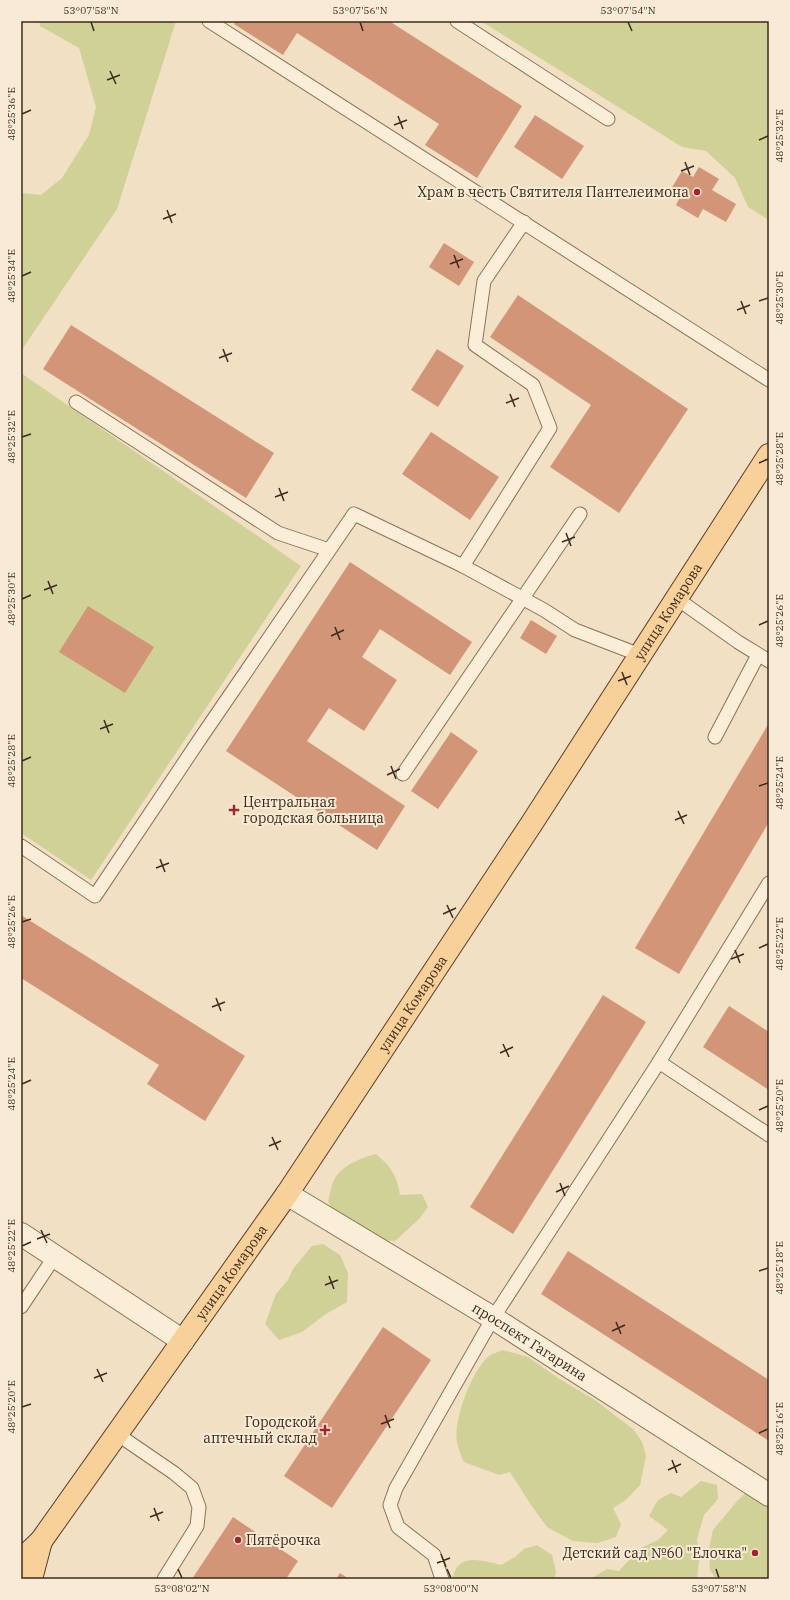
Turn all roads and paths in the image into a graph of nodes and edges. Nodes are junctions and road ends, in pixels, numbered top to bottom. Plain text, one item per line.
1 (209, 21) edge
2 (456, 21) edge
3 (608, 119) dead end
4 (524, 222) junction
5 (769, 380) edge
6 (76, 402) dead end
7 (769, 455) edge
8 (580, 514) dead end
9 (329, 550) junction
10 (462, 566) junction
11 (676, 598) junction
12 (523, 599) junction
13 (640, 655) junction
14 (764, 658) edge
15 (715, 737) dead end
16 (403, 774) dead end
17 (21, 846) edge
18 (769, 883) edge
19 (659, 1062) junction
20 (769, 1135) edge
21 (287, 1194) junction
22 (21, 1234) edge
23 (55, 1256) junction
24 (21, 1306) edge
25 (493, 1318) junction
26 (183, 1341) junction
27 (117, 1434) junction
28 (769, 1494) edge
29 (40, 1541) junction
30 (21, 1560) edge
31 (31, 1579) edge
32 (164, 1579) edge
33 (442, 1579) edge

1 - 4 lane
2 - 3 lane
4 - 5 lane
4 - 10 lane
6 - 9 lane
7 - 11 main road, улица Комарова
8 - 12 lane
9 - 10 lane
9 - 17 lane
10 - 12 lane
11 - 13 main road, улица Комарова
11 - 14 lane
12 - 13 lane
12 - 16 lane
13 - 21 main road, улица Комарова
14 - 15 lane
18 - 19 lane
19 - 20 lane
19 - 25 lane
21 - 25 street, проспект Гагарина
21 - 26 main road, улица Комарова
22 - 23 street
23 - 24 lane
23 - 26 street
25 - 28 street, проспект Гагарина
25 - 33 lane
26 - 27 main road, улица Комарова
27 - 29 main road, улица Комарова
27 - 32 lane
29 - 30 main road
29 - 31 main road

